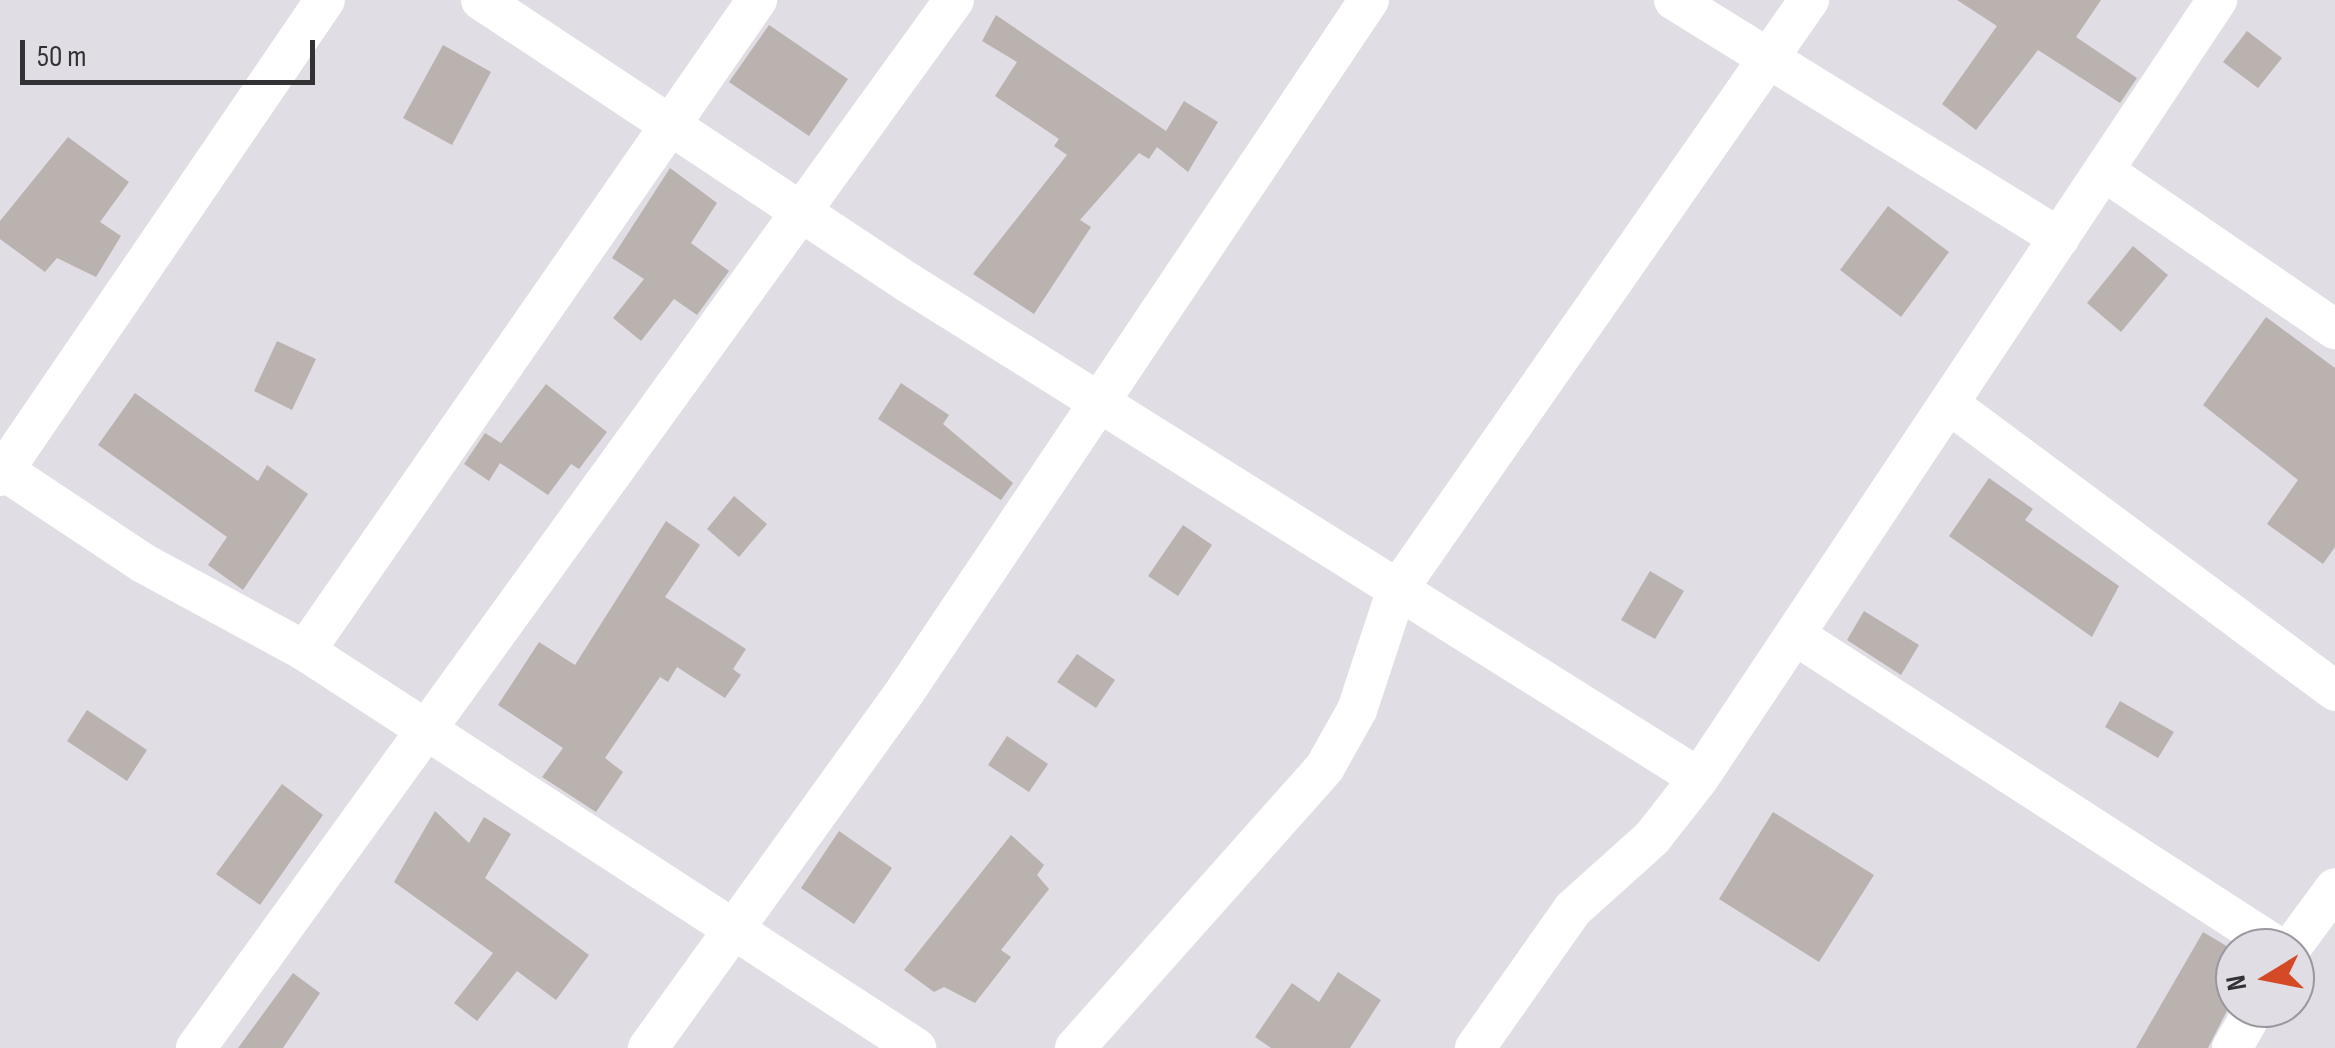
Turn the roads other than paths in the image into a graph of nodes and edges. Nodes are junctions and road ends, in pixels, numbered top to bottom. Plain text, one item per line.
1 (326, 0) edge
2 (481, 0) edge
3 (757, 0) edge
4 (954, 0) edge
5 (1370, 0) edge
6 (1674, 0) edge
7 (1809, 0) edge
8 (2218, 0) edge
9 (1770, 64) junction
10 (671, 125) junction
11 (2104, 172) junction
12 (804, 213) junction
13 (2060, 238) junction
14 (2335, 329) edge
15 (1094, 400) junction
16 (1949, 404) junction
17 (1, 472) edge
18 (1396, 592) junction
19 (1794, 636) junction
20 (305, 651) junction
21 (2335, 691) edge
22 (429, 735) junction
23 (1699, 778) junction
24 (2335, 888) edge
25 (735, 928) junction
26 (2248, 928) edge
27 (2306, 928) edge
28 (196, 1048) edge
29 (648, 1048) edge
30 (916, 1048) edge
31 (1075, 1048) edge
32 (1475, 1048) edge

1 - 17 street
2 - 10 street
3 - 10 street
4 - 12 street
5 - 15 street
6 - 9 street
7 - 9 street
8 - 11 street
9 - 13 street
9 - 18 street
10 - 12 street
10 - 20 street
11 - 13 street
11 - 14 street
12 - 15 street
12 - 22 street
13 - 16 street
15 - 18 street
15 - 25 street
16 - 19 street
16 - 21 street
17 - 20 street
18 - 23 street
18 - 31 street
19 - 23 street
19 - 26 street
20 - 22 street
22 - 25 street
22 - 28 street
23 - 32 street
24 - 27 street
25 - 29 street
25 - 30 street

